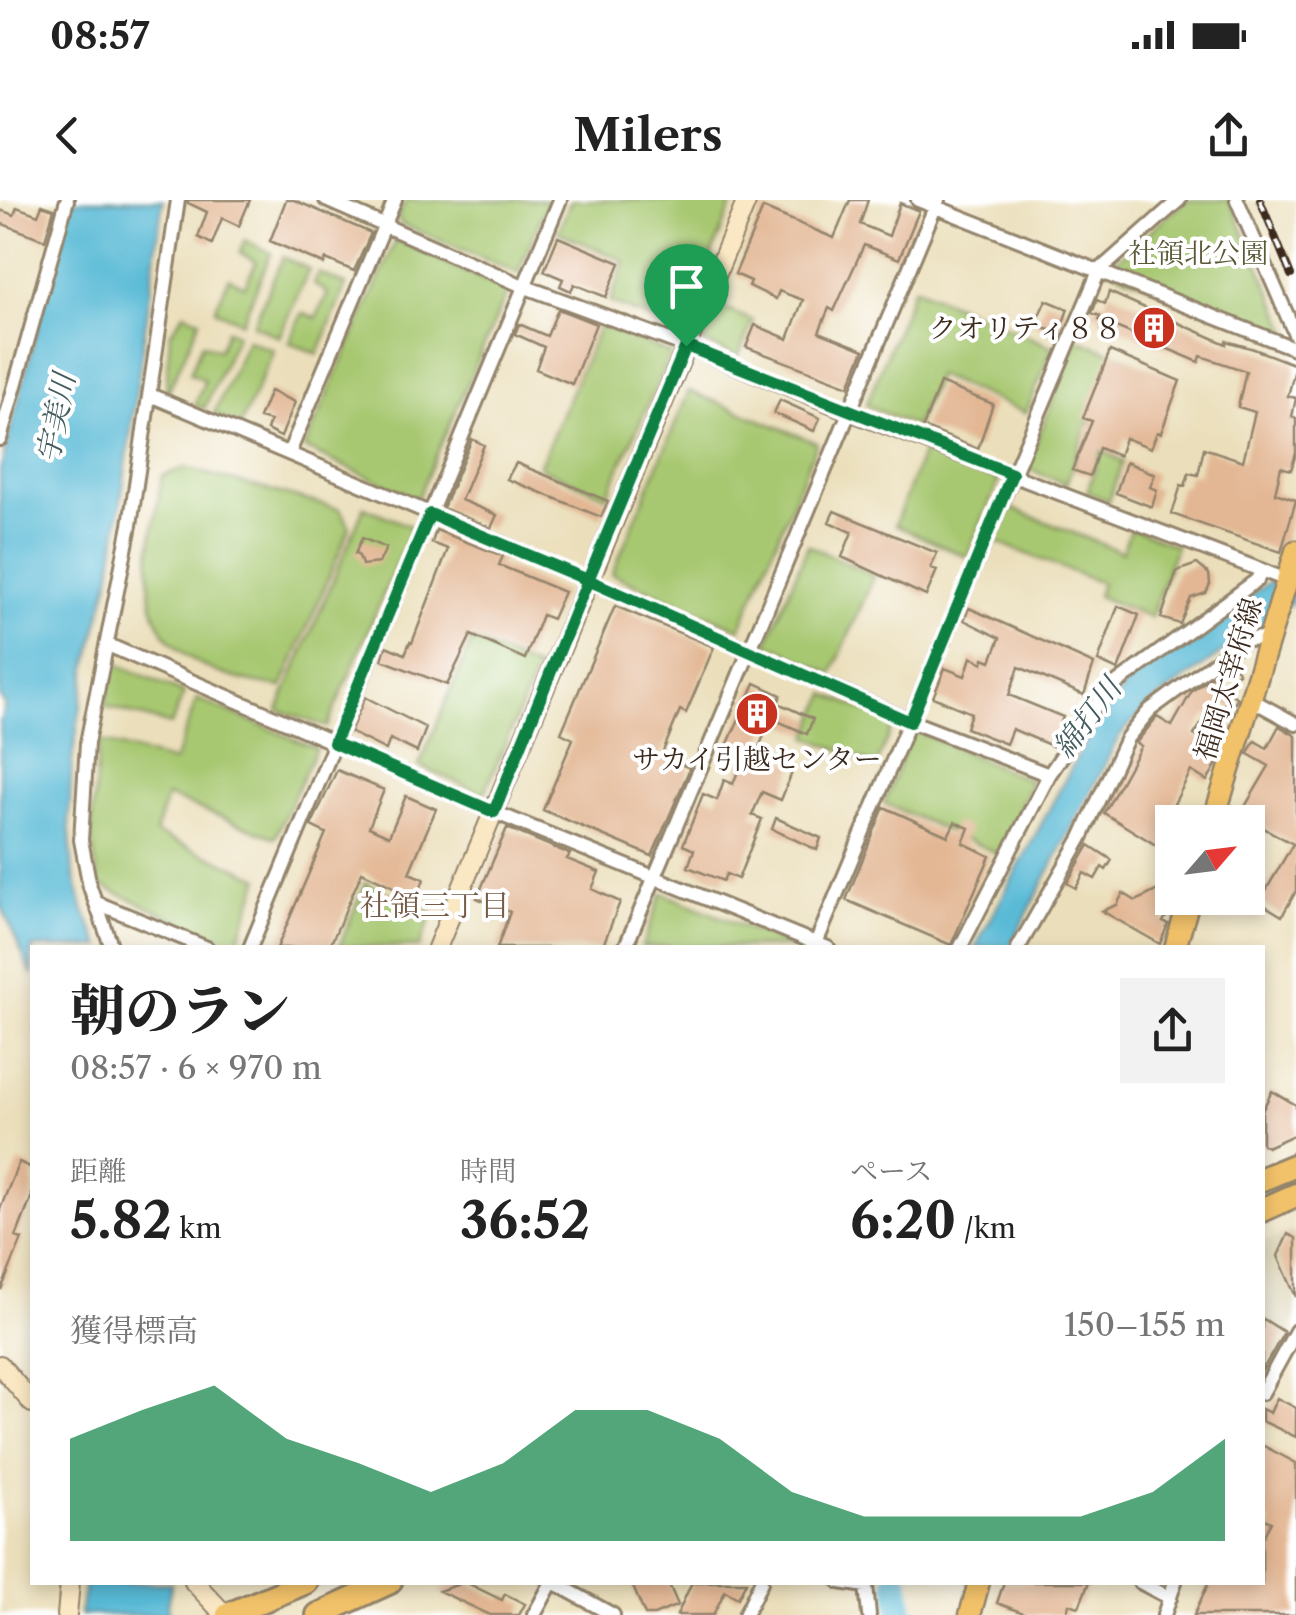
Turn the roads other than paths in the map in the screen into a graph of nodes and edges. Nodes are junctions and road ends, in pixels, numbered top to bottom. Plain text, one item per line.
1 (178, 200) edge
2 (326, 200) edge
3 (394, 200) edge
4 (560, 200) edge
5 (747, 200) edge
6 (918, 200) edge
7 (1179, 200) edge
8 (1237, 200) edge
9 (61, 202) edge
10 (936, 204) edge
11 (383, 227) junction
12 (1098, 272) junction
13 (522, 286) junction
14 (1296, 336) edge
15 (686, 346) junction
16 (1296, 350) edge
17 (150, 395) junction
18 (847, 412) junction
19 (0, 438) edge
20 (289, 453) junction
21 (1012, 474) junction
22 (430, 514) junction
23 (1283, 567) edge
24 (588, 580) junction
25 (1270, 634) junction
26 (108, 646) junction
27 (748, 651) junction
28 (1250, 699) junction
29 (910, 722) junction
30 (1296, 724) edge
31 (334, 743) junction
32 (1049, 775) junction
33 (1218, 805) edge
34 (494, 812) junction
35 (655, 877) junction
36 (97, 903) junction
37 (1185, 915) edge
38 (111, 945) edge
39 (200, 945) edge
40 (251, 945) edge
41 (438, 945) edge
42 (626, 945) edge
43 (817, 945) edge
44 (819, 945) edge
45 (962, 945) edge
46 (1020, 945) edge
47 (1176, 945) edge
48 (1294, 1165) edge
49 (1265, 1178) edge
50 (1296, 1195) edge
51 (1265, 1209) edge
52 (1296, 1331) edge
53 (0, 1365) edge
54 (1265, 1387) edge
55 (30, 1400) edge
56 (70, 1585) edge
57 (197, 1585) edge
58 (299, 1585) edge
59 (383, 1585) edge
60 (550, 1585) edge
61 (558, 1585) edge
62 (760, 1585) edge
63 (860, 1585) edge
64 (978, 1585) edge
65 (1143, 1585) edge
66 (1168, 1608) edge
67 (67, 1615) edge
68 (227, 1615) edge
69 (318, 1615) edge
70 (534, 1615) edge
71 (614, 1615) edge
72 (745, 1615) edge
73 (869, 1615) edge
74 (970, 1615) edge

1 - 17 street
2 - 11 street
3 - 11 street
4 - 13 street
5 - 15 street
6 - 10 street
7 - 12 street
8 - 14 street
9 - 19 street
10 - 12 street
10 - 18 street
11 - 13 street
11 - 20 street
12 - 16 street
12 - 21 street
13 - 15 street
13 - 22 street
15 - 18 street
15 - 24 street
17 - 20 street
17 - 26 street
18 - 21 street
18 - 27 street
20 - 22 street
21 - 23 street
21 - 29 street
22 - 24 street
22 - 31 street
23 - 25 main road, 福岡太宰府線
23 - 32 street
24 - 27 street
24 - 34 street
25 - 28 main road, 福岡太宰府線
25 - 46 street
26 - 31 street
26 - 36 street
27 - 29 street
27 - 35 street
28 - 30 street
28 - 33 main road, 福岡太宰府線
29 - 32 street
29 - 44 street
31 - 34 street
31 - 40 street
32 - 45 street
34 - 35 street
34 - 41 street
35 - 42 street
35 - 43 street
36 - 38 street
36 - 39 street
37 - 47 main road
48 - 49 highway
50 - 51 highway
52 - 54 street
53 - 55 street
56 - 67 street
57 - 68 street
58 - 68 highway
59 - 69 highway
60 - 70 street
61 - 71 street
62 - 72 street
63 - 73 street
64 - 74 main road
65 - 66 street

